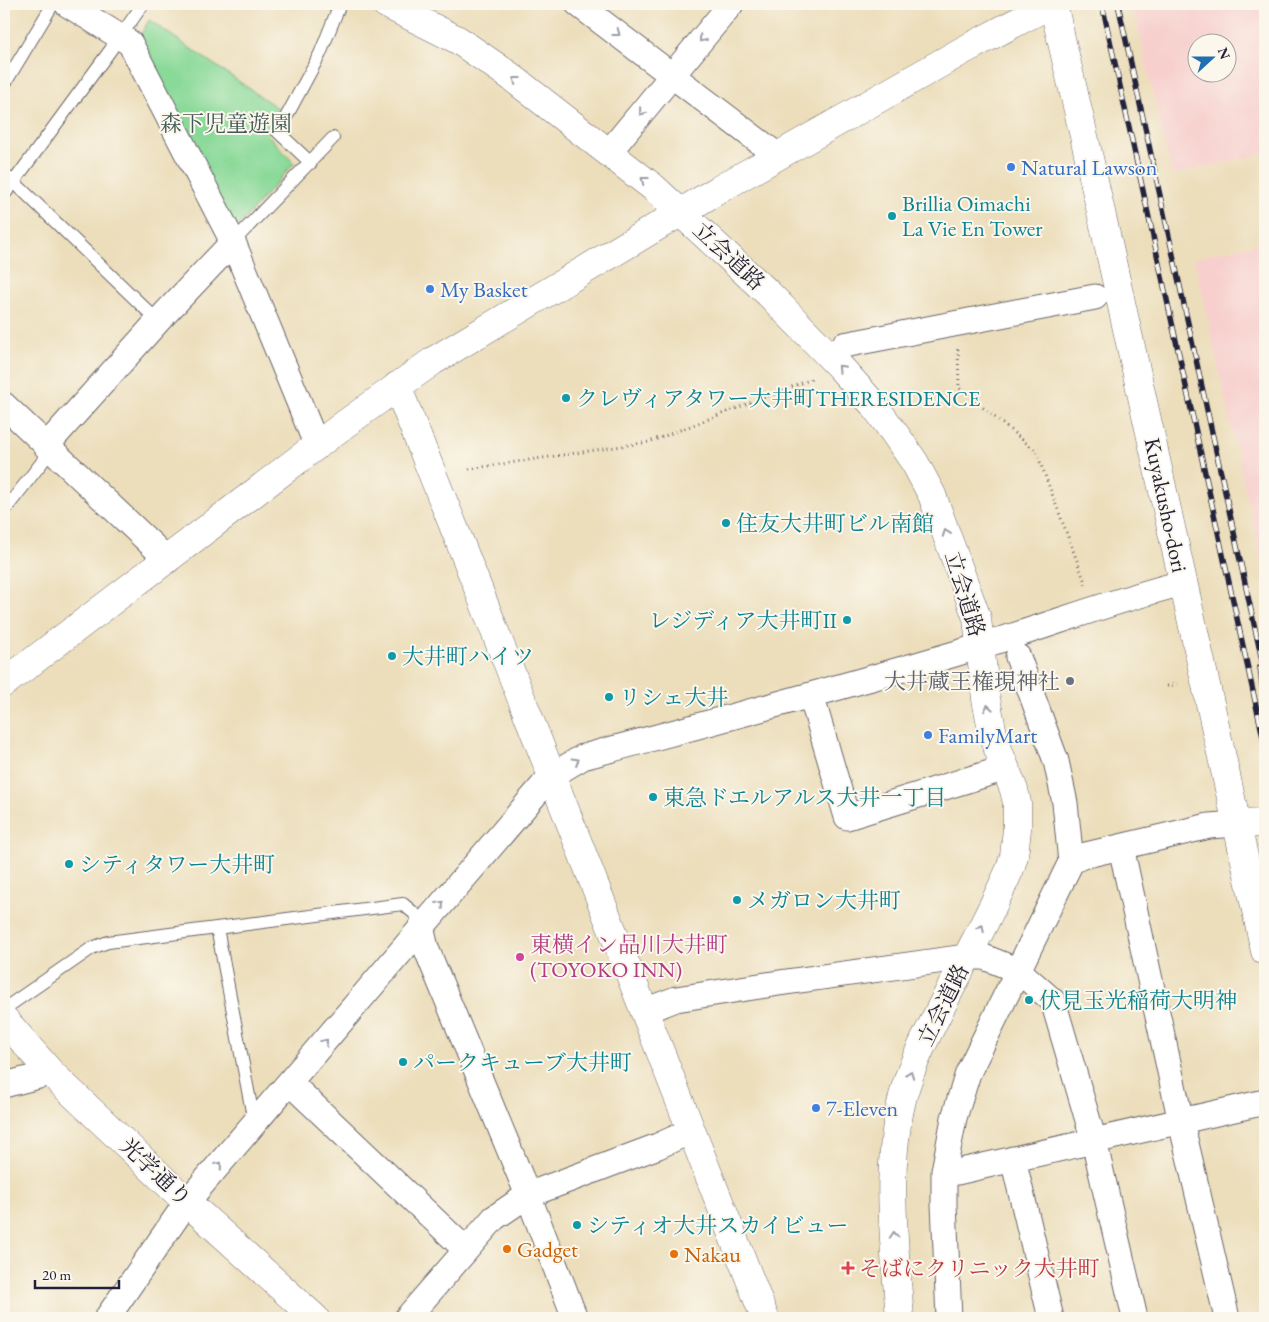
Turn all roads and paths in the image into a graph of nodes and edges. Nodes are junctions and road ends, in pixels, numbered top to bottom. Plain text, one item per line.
1 (53, 4) edge
2 (67, 4) edge
3 (143, 4) edge
4 (340, 4) edge
5 (386, 4) edge
6 (578, 4) edge
7 (731, 4) edge
8 (1052, 4) edge
9 (120, 37) junction
10 (673, 74) junction
11 (4, 86) edge
12 (334, 138) dead end
13 (609, 152) junction
14 (778, 156) junction
15 (311, 163) junction
16 (9, 178) edge
17 (4, 194) edge
18 (681, 212) junction
19 (233, 242) junction
20 (1095, 297) dead end
21 (158, 321) junction
22 (957, 324) junction
23 (842, 356) junction
24 (397, 386) junction
25 (4, 405) edge
26 (46, 446) junction
27 (317, 446) junction
28 (469, 469) dead end
29 (4, 511) edge
30 (168, 560) junction
31 (1183, 583) junction
32 (1094, 609) junction
33 (981, 646) junction
34 (1018, 657) dead end
35 (4, 684) edge
36 (1177, 684) dead end
37 (1167, 686) dead end
38 (811, 695) junction
39 (1006, 768) junction
40 (551, 776) junction
41 (1265, 823) edge
42 (1237, 824) junction
43 (1122, 847) junction
44 (1071, 862) junction
45 (421, 927) junction
46 (217, 928) junction
47 (1265, 951) edge
48 (966, 957) junction
49 (1013, 981) junction
50 (4, 1009) edge
51 (645, 1012) junction
52 (4, 1019) edge
53 (51, 1073) junction
54 (290, 1083) junction
55 (4, 1085) edge
56 (1265, 1102) edge
57 (1181, 1122) junction
58 (254, 1123) junction
59 (691, 1131) junction
60 (1094, 1141) junction
61 (1014, 1159) junction
62 (944, 1171) junction
63 (528, 1195) junction
64 (187, 1202) junction
65 (466, 1250) junction
66 (107, 1318) edge
67 (315, 1318) edge
68 (407, 1318) edge
69 (575, 1318) edge
70 (766, 1318) edge
71 (900, 1318) edge
72 (949, 1318) edge
73 (1051, 1318) edge
74 (1135, 1318) edge
75 (1227, 1318) edge

1 - 11 lane
2 - 9 street
3 - 9 lane
4 - 15 lane
13 -> 5 street, 立会道路
6 -> 10 street
7 -> 10 street
8 - 14 street
8 - 31 street, Kuyakusho-dori
9 - 16 lane
9 - 19 street
10 -> 13 street
10 - 14 street
12 - 15 lane
18 -> 13 street, 立会道路
14 - 18 street
15 - 19 lane
16 - 17 lane
16 - 21 lane
18 - 23 street, 立会道路
18 - 24 street
19 - 21 street
19 - 27 street
20 - 22 street
21 - 26 street
22 - 23 street
22 - 32 path
23 - 28 path
33 -> 23 street, 立会道路
24 - 27 street
24 - 40 street
25 - 26 street
26 - 29 lane
26 - 30 street
27 - 30 street
30 - 35 street
31 - 32 street
31 - 42 street, Kuyakusho-dori
32 - 33 street
33 - 38 street
39 -> 33 street, 立会道路
34 - 44 street
36 - 37 path
38 - 39 street
40 -> 38 street
48 -> 39 street, 立会道路
45 -> 40 street
40 - 51 street
41 - 42 street
42 - 43 street
42 - 47 street, Kuyakusho-dori
43 - 44 street
43 - 57 street
44 - 49 street
45 - 46 lane
54 -> 45 street
45 - 63 street
46 - 50 lane
46 - 58 lane
48 - 49 street
48 - 51 street
71 -> 48 street, 立会道路
49 - 60 street
49 - 62 street
51 - 59 street
52 - 53 street, 光学通り
53 - 55 street
53 - 64 street, 光学通り
54 - 58 street
54 - 65 street
56 - 57 street
57 - 60 street
57 - 75 street
64 -> 58 street
59 - 63 street
59 - 70 street
60 - 61 street
60 - 74 street
61 - 62 street
61 - 73 street
62 - 72 street
63 - 65 street
63 - 69 street
64 - 66 street
64 - 67 street, 光学通り
65 - 68 street

